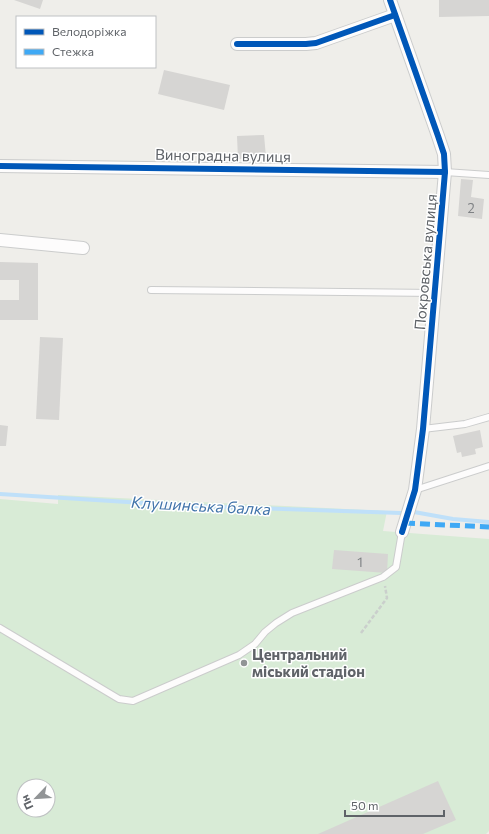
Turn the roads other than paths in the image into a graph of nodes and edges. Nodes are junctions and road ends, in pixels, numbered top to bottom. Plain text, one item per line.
1 (390, 0) edge
2 (395, 15) junction
3 (236, 44) dead end
4 (0, 166) edge
5 (445, 172) junction
6 (489, 175) edge
7 (0, 240) edge
8 (83, 248) dead end
9 (150, 290) dead end
10 (435, 293) junction
11 (489, 417) edge
12 (424, 429) junction
13 (489, 466) edge
14 (416, 490) junction
15 (402, 532) joint
16 (0, 628) edge

1 - 2 street, Покровська вулиця
2 - 3 street
2 - 5 street, Покровська вулиця
4 - 5 street, Виноградна вулиця
5 - 6 lane
5 - 10 street, Покровська вулиця
7 - 8 street
9 - 10 lane
10 - 12 street, Покровська вулиця
11 - 12 lane
12 - 14 street, Покровська вулиця
13 - 14 lane
14 - 15 street, Покровська вулиця
15 - 16 lane

